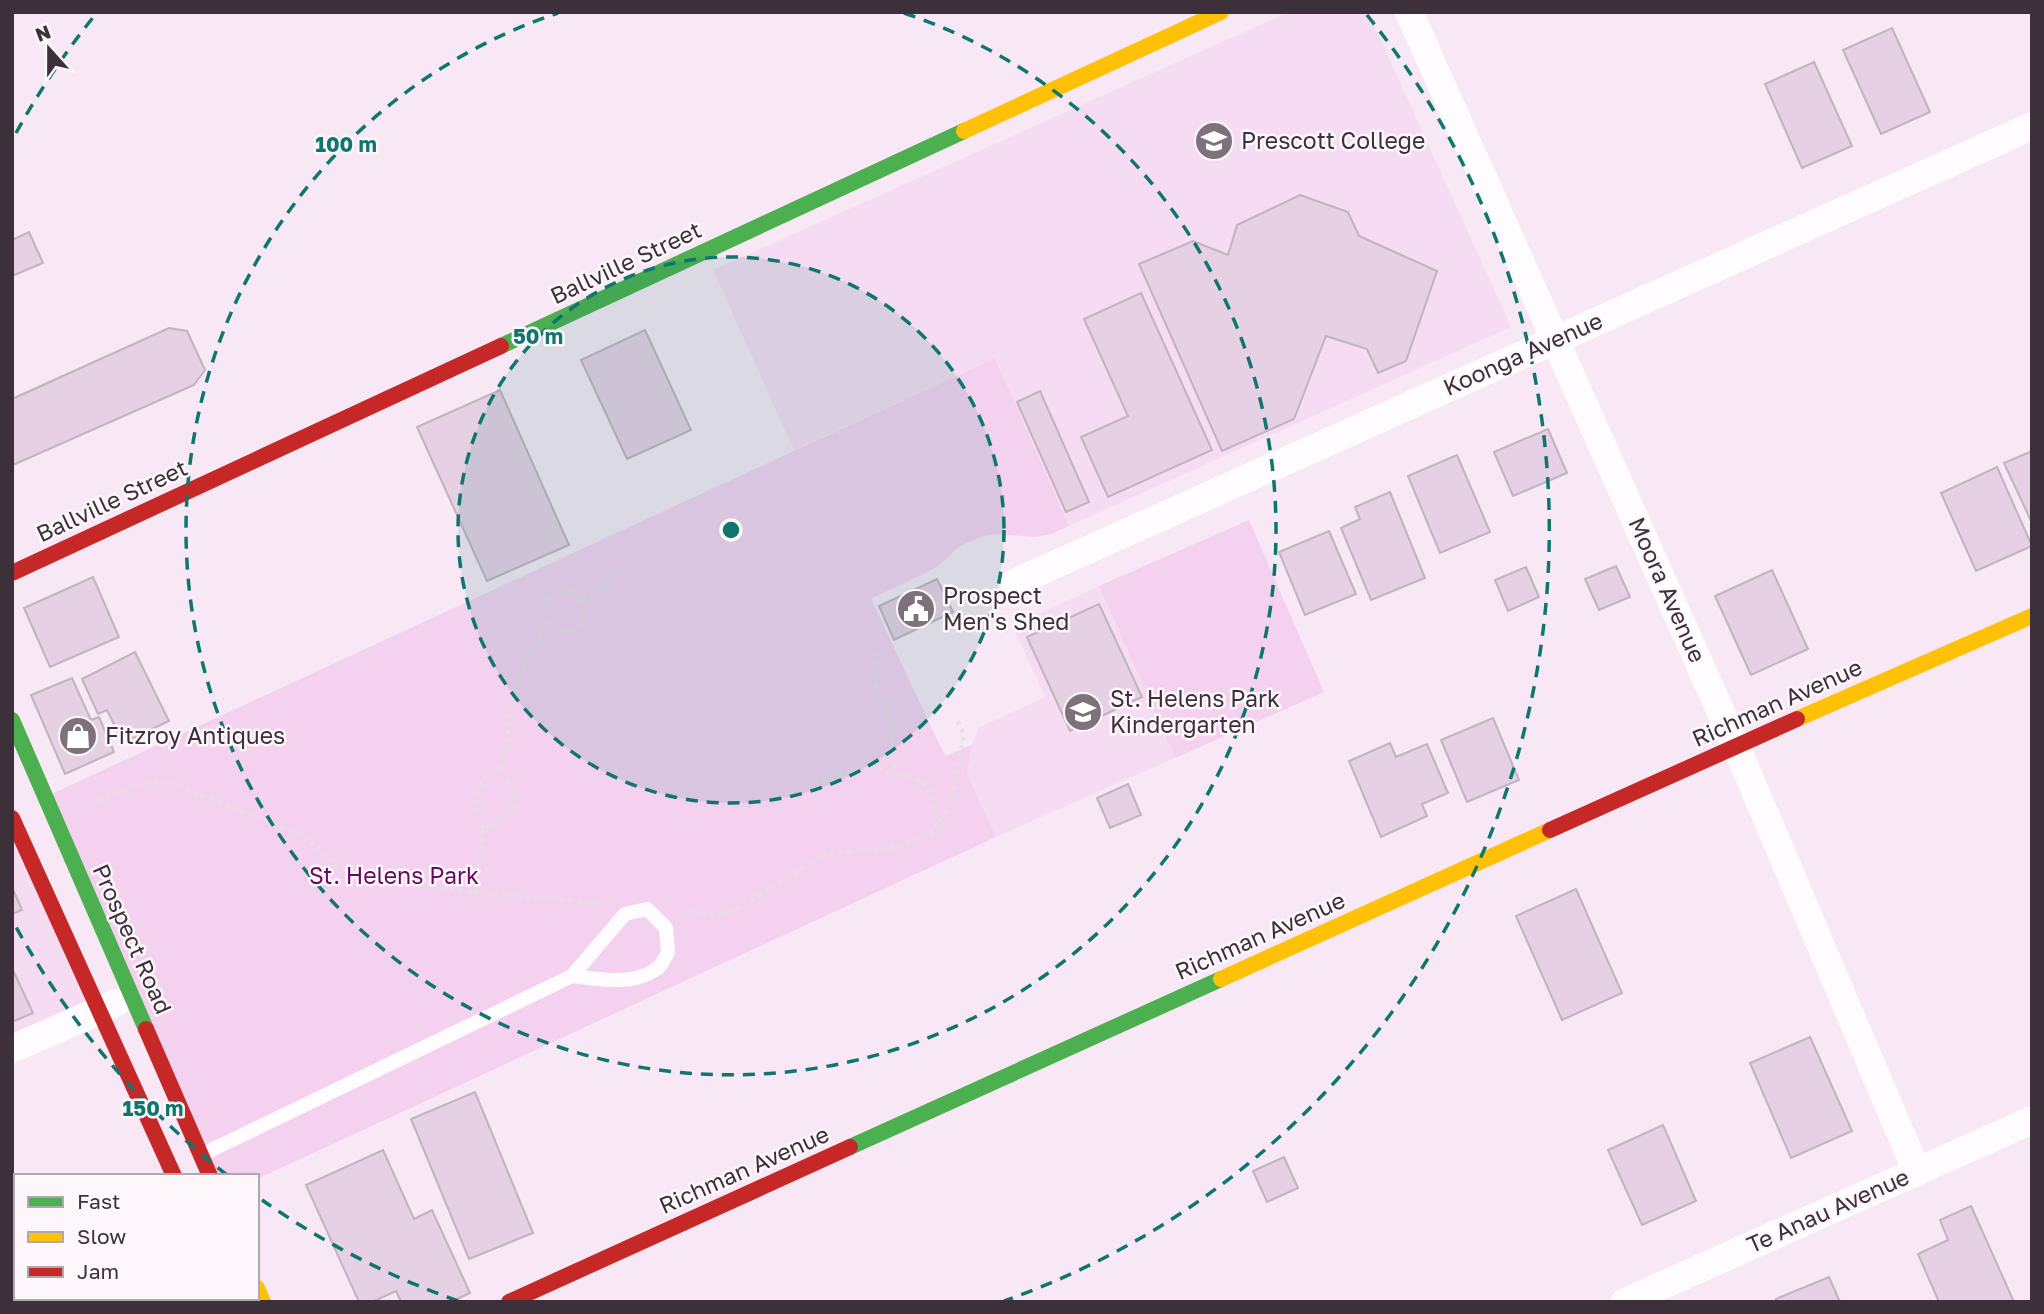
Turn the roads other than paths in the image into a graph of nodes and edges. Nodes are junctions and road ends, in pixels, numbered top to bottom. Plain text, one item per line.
1 (1221, 12) edge
2 (1409, 12) edge
3 (2032, 126) edge
4 (1555, 340) junction
5 (12, 573) edge
6 (1014, 583) dead end
7 (2032, 615) edge
8 (12, 720) edge
9 (1736, 746) junction
10 (12, 818) edge
11 (572, 976) junction
12 (131, 996) junction
13 (99, 1011) junction
14 (12, 1049) edge
15 (2032, 1120) edge
16 (201, 1155) junction
17 (1917, 1172) junction
18 (173, 1174) edge
19 (209, 1174) edge
20 (509, 1302) edge
21 (1625, 1302) edge

1 - 5 street, Ballville Street
2 - 4 street, Moora Avenue
3 - 4 street, Koonga Avenue
4 - 6 street, Koonga Avenue
4 - 9 street, Moora Avenue
7 - 9 street, Richman Avenue
8 - 12 street, Prospect Road
9 - 17 street, Moora Avenue
9 - 20 street, Richman Avenue
10 - 13 street
11 - 11 lane
11 - 16 lane
12 - 13 street
12 - 16 street, Prospect Road
13 - 14 street
13 - 18 street
15 - 17 street, Te Anau Avenue
16 - 19 street, Prospect Road
17 - 21 street, Te Anau Avenue

